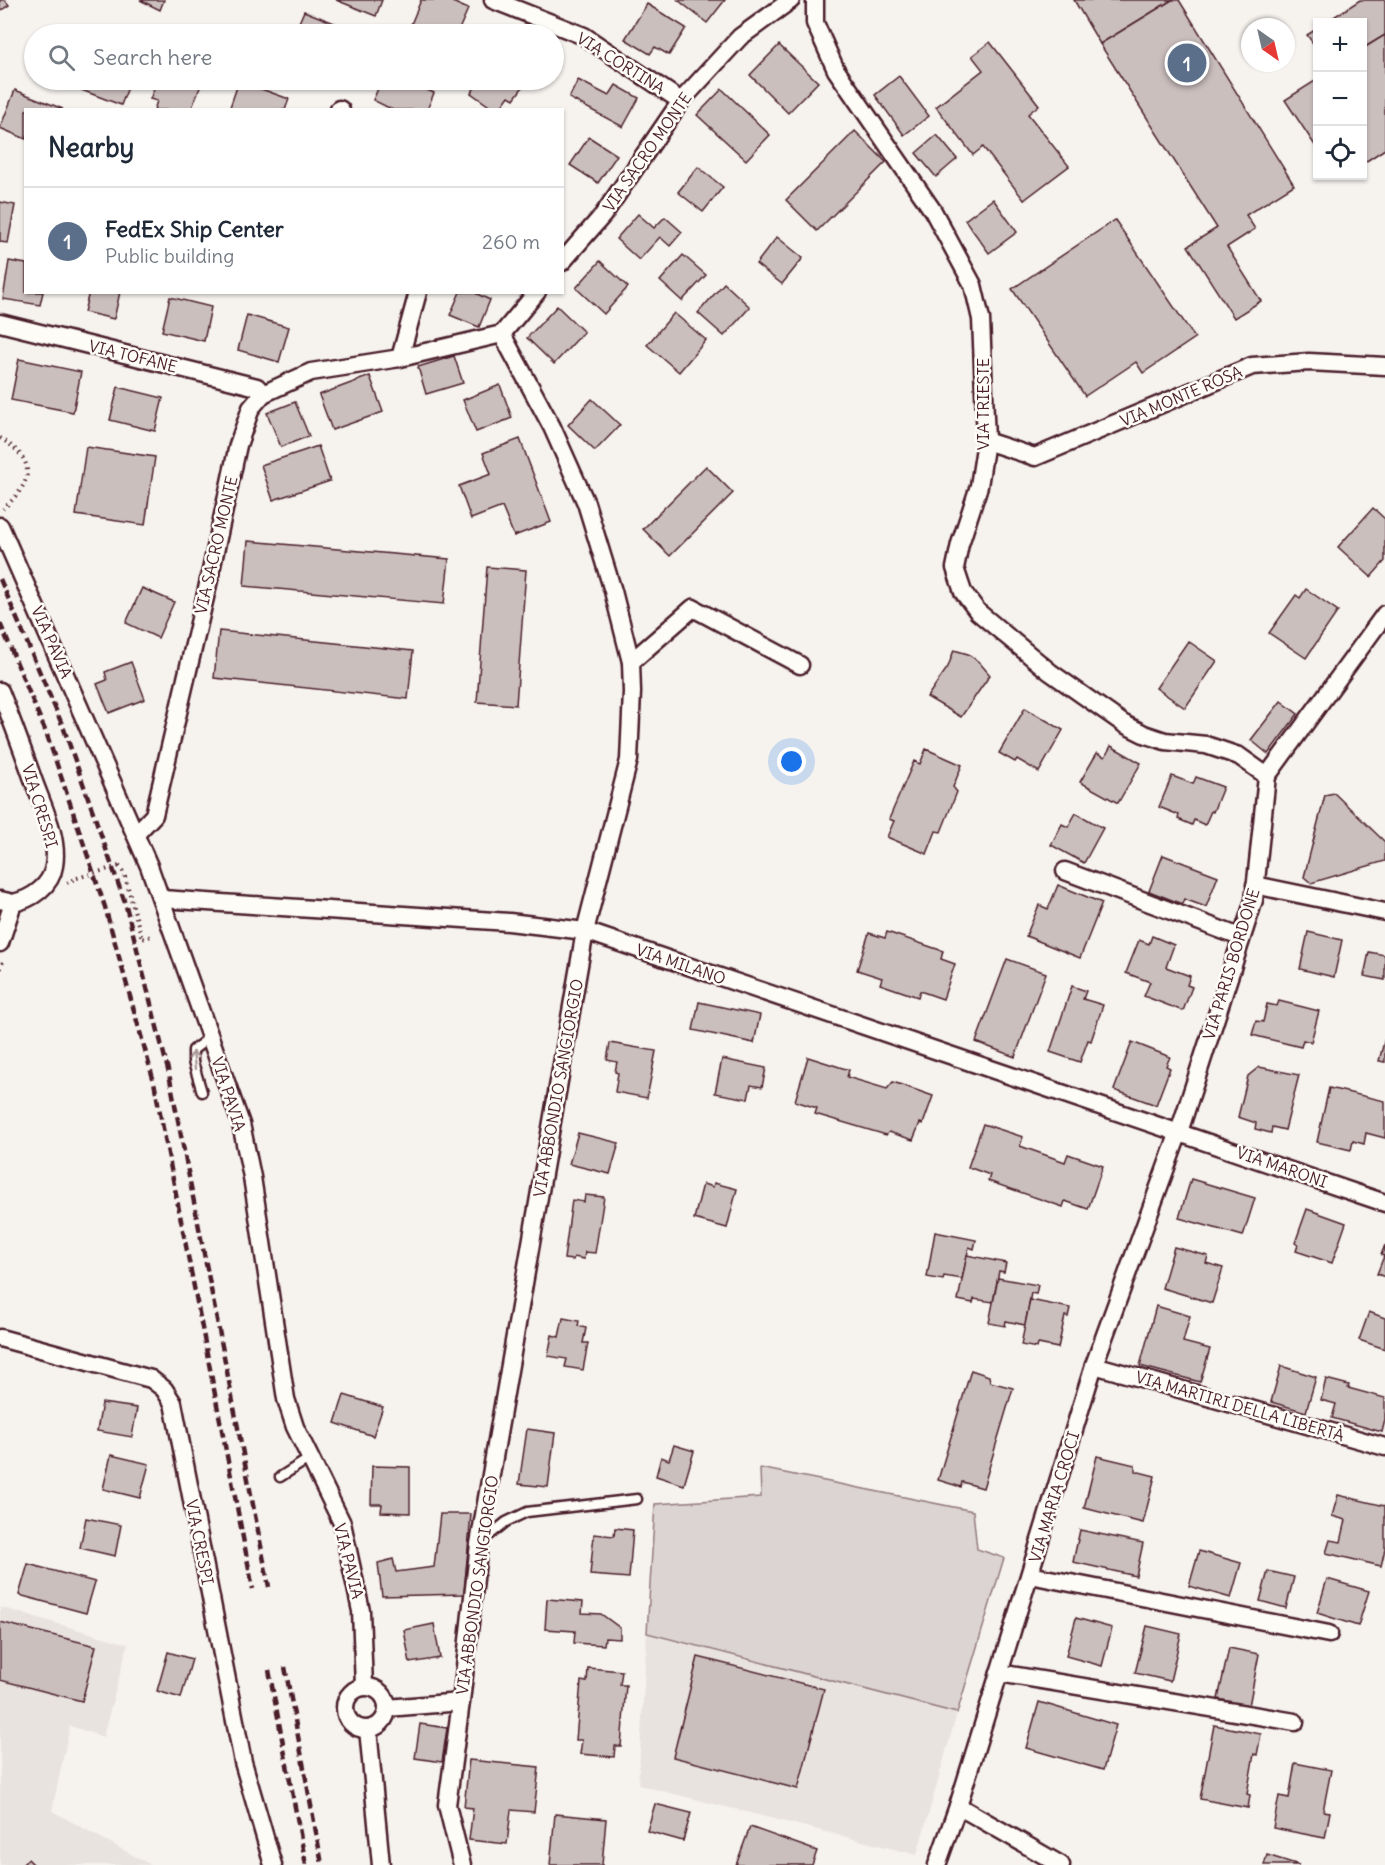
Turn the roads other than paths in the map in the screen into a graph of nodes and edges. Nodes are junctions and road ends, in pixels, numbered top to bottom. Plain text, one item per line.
1 (493, 0) edge
2 (791, 0) edge
3 (814, 0) edge
4 (554, 24) edge
5 (564, 28) edge
6 (681, 101) junction
7 (564, 260) edge
8 (417, 294) edge
9 (535, 294) edge
10 (0, 323) edge
11 (502, 334) junction
12 (400, 358) junction
13 (1385, 366) edge
14 (263, 394) junction
15 (986, 441) junction
16 (0, 526) edge
17 (1385, 614) edge
18 (631, 662) junction
19 (800, 665) dead end
20 (0, 691) edge
21 (1268, 776) junction
22 (136, 834) junction
23 (1065, 871) dead end
24 (1255, 885) junction
25 (162, 899) junction
26 (7, 901) edge
27 (1385, 912) edge
28 (585, 932) junction
29 (1240, 937) junction
30 (0, 943) edge
31 (210, 1037) junction
32 (202, 1092) dead end
33 (1179, 1132) junction
34 (1385, 1203) edge
35 (0, 1338) edge
36 (1094, 1365) junction
37 (1385, 1447) edge
38 (310, 1458) junction
39 (280, 1477) dead end
40 (637, 1499) dead end
41 (479, 1544) junction
42 (1030, 1575) junction
43 (1329, 1634) dead end
44 (999, 1673) junction
45 (363, 1686) junction
46 (461, 1702) junction
47 (387, 1708) junction
48 (1295, 1722) dead end
49 (368, 1729) junction
50 (958, 1806) junction
51 (273, 1865) edge
52 (381, 1865) edge
53 (462, 1865) edge
54 (937, 1865) edge
55 (1061, 1865) edge

1 - 4 street, VIA CORTINA
2 - 6 street, VIA SACRO MONTE
3 - 15 street, VIA TRIESTE
5 - 6 street, VIA CORTINA
6 - 7 street, VIA SACRO MONTE
8 - 12 street
9 - 11 street
10 - 14 street, VIA TOFANE
11 - 12 street
11 - 18 street, VIA ABBONDIO SANGIORGIO
12 - 14 street
13 - 15 street, VIA MONTE ROSA
14 - 22 street, VIA SACRO MONTE
15 - 21 street, VIA TRIESTE
16 - 22 street, VIA PAVIA
17 - 21 street, VIA PARIS BORDONE
18 - 19 street
18 - 28 street, VIA ABBONDIO SANGIORGIO
20 - 26 street, VIA CRESPI
21 - 24 street, VIA PARIS BORDONE
22 - 25 street, VIA PAVIA
23 - 29 street
24 - 27 street
24 - 29 street, VIA PARIS BORDONE
25 - 28 street, VIA MILANO
25 - 31 street, VIA PAVIA
26 - 30 street, VIA CRESPI
28 - 33 street, VIA MILANO
28 - 41 street, VIA ABBONDIO SANGIORGIO
29 - 33 street, VIA PARIS BORDONE
32 -> 31 lane
31 - 38 street, VIA PAVIA
33 - 34 street, VIA MARONI
33 - 36 street, VIA MARIA CROCI
35 - 51 street, VIA CRESPI
36 - 37 street, VIA MARTIRI DELLA LIBERTÀ
36 - 42 street, VIA MARIA CROCI
38 - 39 lane
38 - 45 street, VIA PAVIA
40 - 41 lane
41 - 46 street, VIA ABBONDIO SANGIORGIO
42 - 43 street
42 - 44 street, VIA MARIA CROCI
44 - 48 street
44 - 50 street, VIA MARIA CROCI
45 - 47 street
45 - 49 street
46 - 47 street
46 - 53 street, VIA ABBONDIO SANGIORGIO
47 - 49 street
49 - 52 street
50 - 54 street, VIA MARIA CROCI
50 - 55 street

